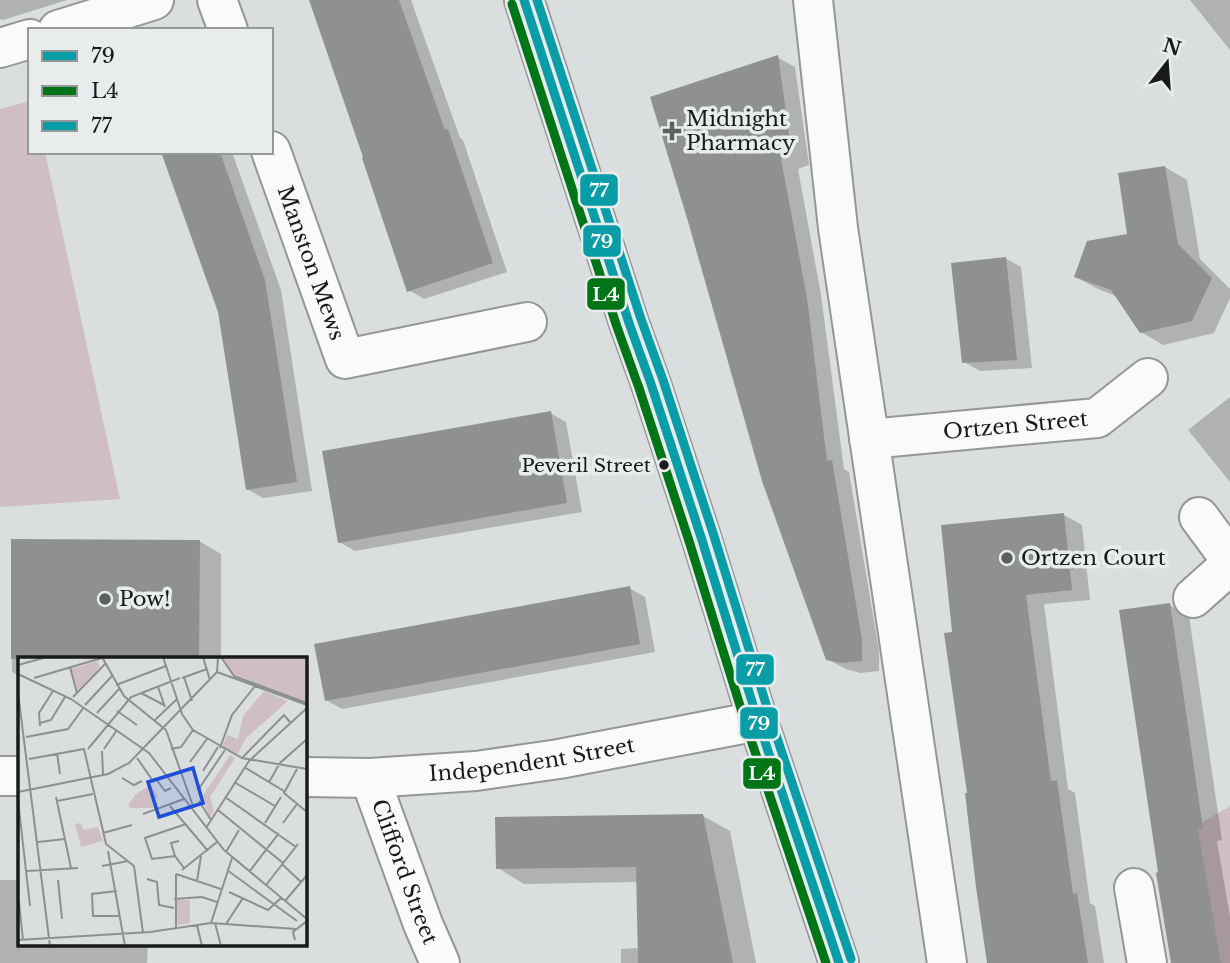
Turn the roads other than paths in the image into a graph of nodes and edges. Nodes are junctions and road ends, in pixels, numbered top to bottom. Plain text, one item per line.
1 (154, 0) edge
2 (217, 0) edge
3 (524, 0) edge
4 (813, 0) edge
5 (109, 7) edge
6 (62, 28) edge
7 (227, 28) edge
8 (28, 39) edge
9 (0, 48) edge
10 (272, 154) edge
11 (527, 322) dead end
12 (1148, 378) dead end
13 (869, 439) junction
14 (1199, 517) dead end
15 (1230, 559) edge
16 (1230, 565) edge
17 (1193, 598) dead end
18 (758, 721) junction
19 (0, 776) edge
20 (18, 776) edge
21 (306, 777) edge
22 (370, 778) junction
23 (1134, 888) dead end
24 (440, 963) edge
25 (839, 963) edge
26 (947, 963) edge
27 (1147, 963) edge

1 - 5 street
2 - 7 street
3 - 18 street
4 - 13 street
5 - 6 street
8 - 9 street
10 - 11 street, Manston Mews
12 - 13 street, Ortzen Street
13 - 26 street
14 - 15 street
16 - 17 street
18 - 22 street, Independent Street
18 - 25 street
19 - 20 street
21 - 22 street, Independent Street
22 - 24 street, Clifford Street
23 - 27 street

